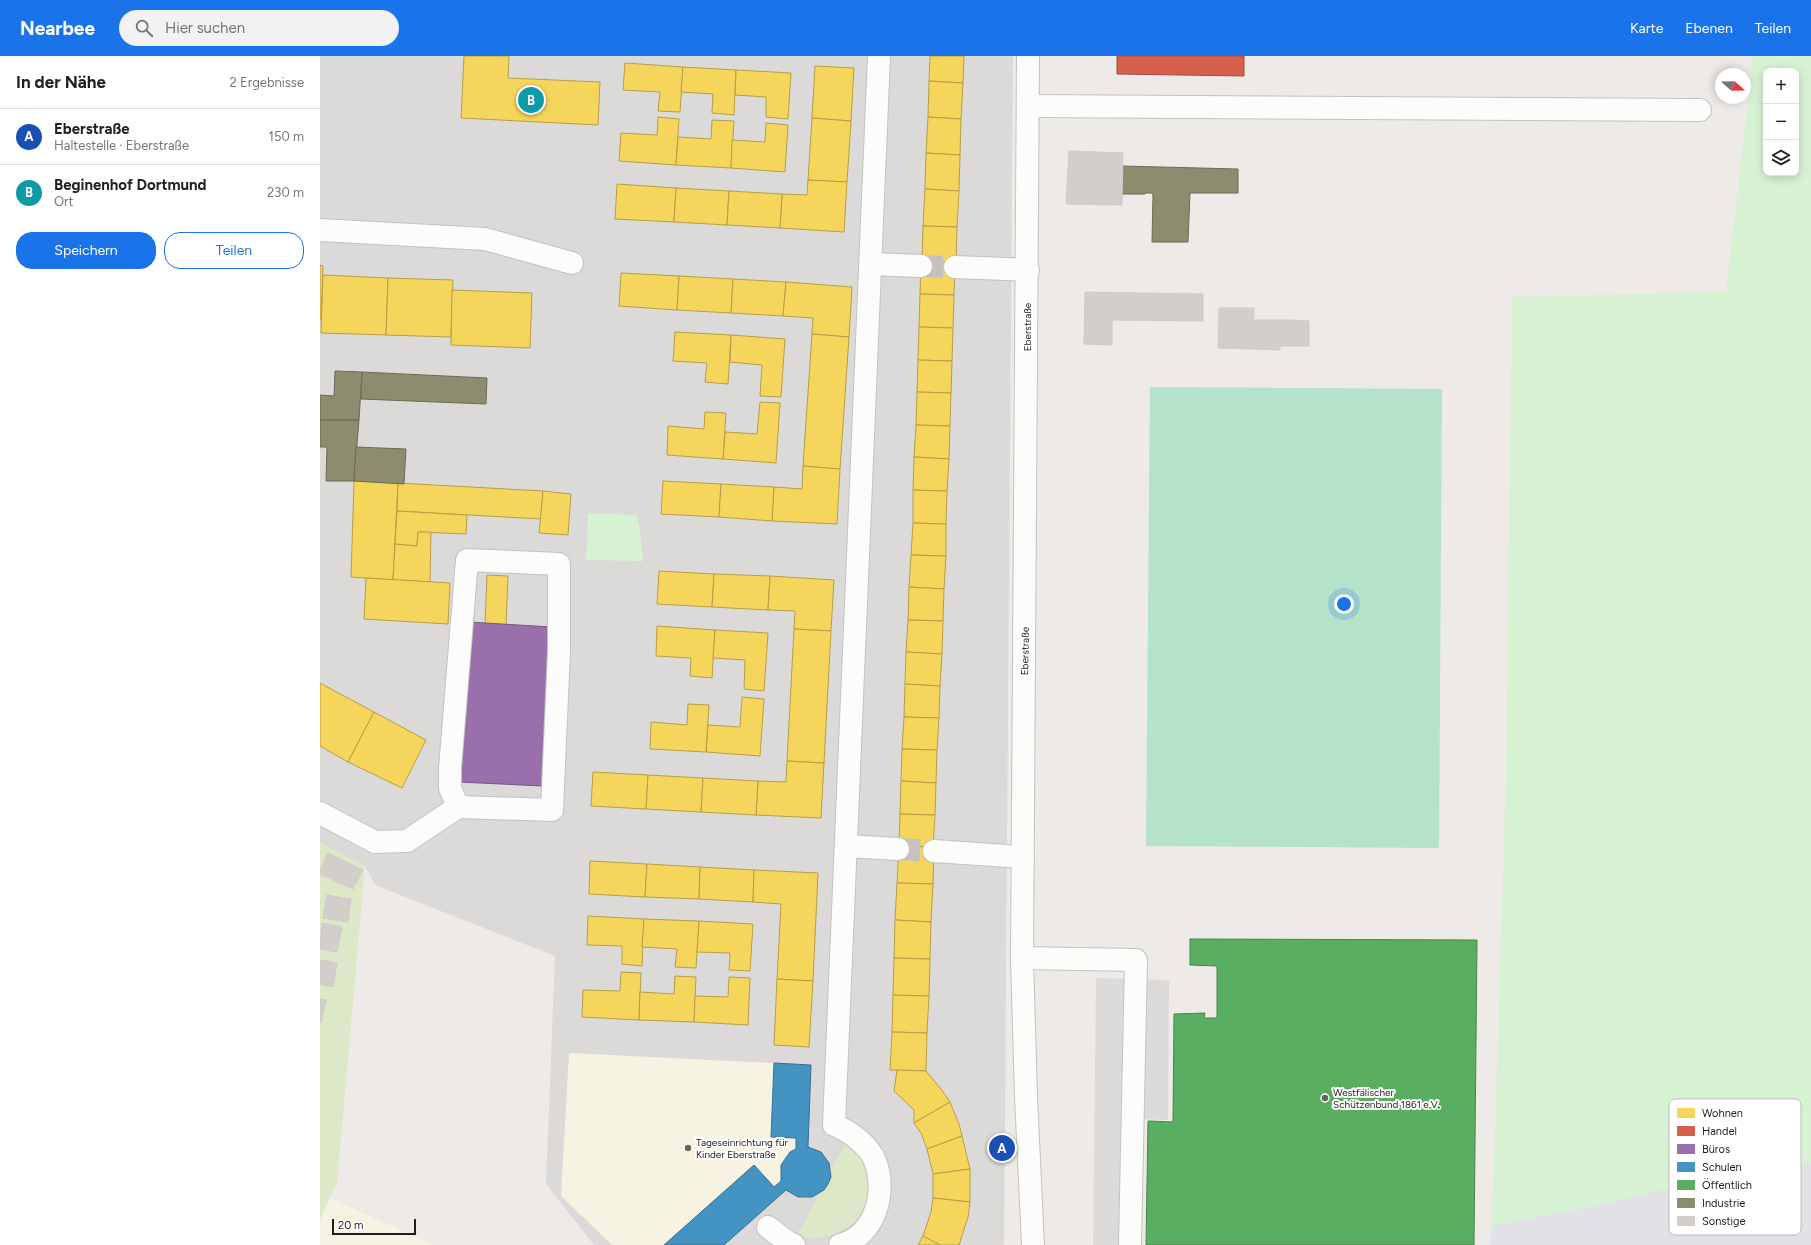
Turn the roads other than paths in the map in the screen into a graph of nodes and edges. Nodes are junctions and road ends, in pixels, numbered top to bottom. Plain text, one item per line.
1 (879, 56) edge
2 (1028, 56) edge
3 (1028, 106) junction
4 (1700, 110) dead end
5 (320, 230) edge
6 (572, 263) dead end
7 (871, 264) junction
8 (921, 266) tunnel mouth
9 (955, 267) tunnel mouth
10 (1028, 270) junction
11 (458, 807) junction
12 (320, 813) edge
13 (846, 846) junction
14 (898, 849) tunnel mouth
15 (934, 851) tunnel mouth
16 (1023, 857) junction
17 (1022, 958) junction
18 (768, 1227) dead end
19 (794, 1245) edge
20 (840, 1245) edge
21 (1033, 1245) edge
22 (1130, 1245) edge

1 - 7 street
2 - 3 street, Eberstraße
3 - 4 street
3 - 10 street, Eberstraße
5 - 6 street
7 - 8 street
7 - 13 street
9 - 10 street
10 - 16 street, Eberstraße
11 - 11 street
11 - 12 street
13 - 14 street
13 - 20 street
15 - 16 street
16 - 17 street, Eberstraße
17 - 21 street, Eberstraße
17 - 22 street
18 - 19 street

